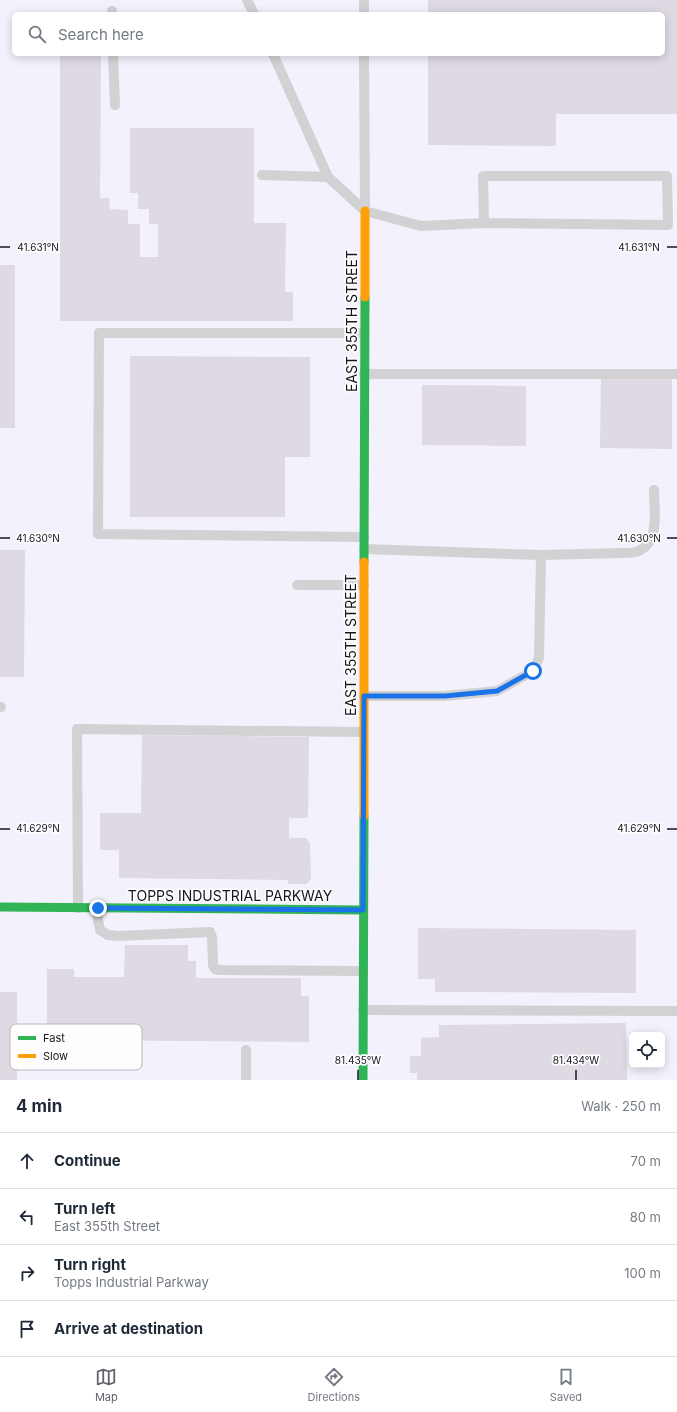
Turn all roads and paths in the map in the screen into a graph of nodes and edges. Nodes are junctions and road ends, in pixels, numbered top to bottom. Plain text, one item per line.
1 (247, 0) edge
2 (364, 0) edge
3 (253, 12) edge
4 (364, 12) edge
5 (113, 56) edge
6 (274, 56) edge
7 (364, 56) edge
8 (115, 105) dead end
9 (262, 175) dead end
10 (328, 177) junction
11 (365, 211) junction
12 (484, 223) junction
13 (364, 333) junction
14 (364, 374) junction
15 (677, 374) edge
16 (654, 490) dead end
17 (364, 537) junction
18 (364, 549) junction
19 (541, 555) junction
20 (364, 584) junction
21 (297, 585) dead end
22 (364, 696) junction
23 (363, 732) junction
24 (0, 907) edge
25 (78, 908) junction
26 (98, 908) junction
27 (363, 910) junction
28 (363, 971) junction
29 (363, 1010) junction
30 (677, 1011) edge
31 (246, 1050) dead end
32 (246, 1080) edge
33 (363, 1080) edge

1 - 3 lane
2 - 4 lane
5 - 8 lane
6 - 10 lane
7 - 11 lane
9 - 10 lane
10 - 11 lane
11 - 12 lane
11 - 13 street, EAST 355TH STREET
12 - 12 lane
13 - 14 street, EAST 355TH STREET
13 - 17 lane
14 - 15 lane
14 - 17 street, EAST 355TH STREET
16 - 19 lane
17 - 18 street, EAST 355TH STREET
18 - 19 lane
18 - 20 street, EAST 355TH STREET
19 - 22 lane
20 - 21 lane
20 - 22 street, EAST 355TH STREET
22 - 23 street, EAST 355TH STREET
23 - 25 lane
23 - 27 street, EAST 355TH STREET
24 - 25 street, TOPPS INDUSTRIAL PARKWAY
25 - 26 street, TOPPS INDUSTRIAL PARKWAY
26 - 27 street, TOPPS INDUSTRIAL PARKWAY
26 - 28 lane
27 - 28 street, EAST 355TH STREET
28 - 29 street, EAST 355TH STREET
29 - 30 lane
29 - 33 street, EAST 355TH STREET
31 - 32 lane

